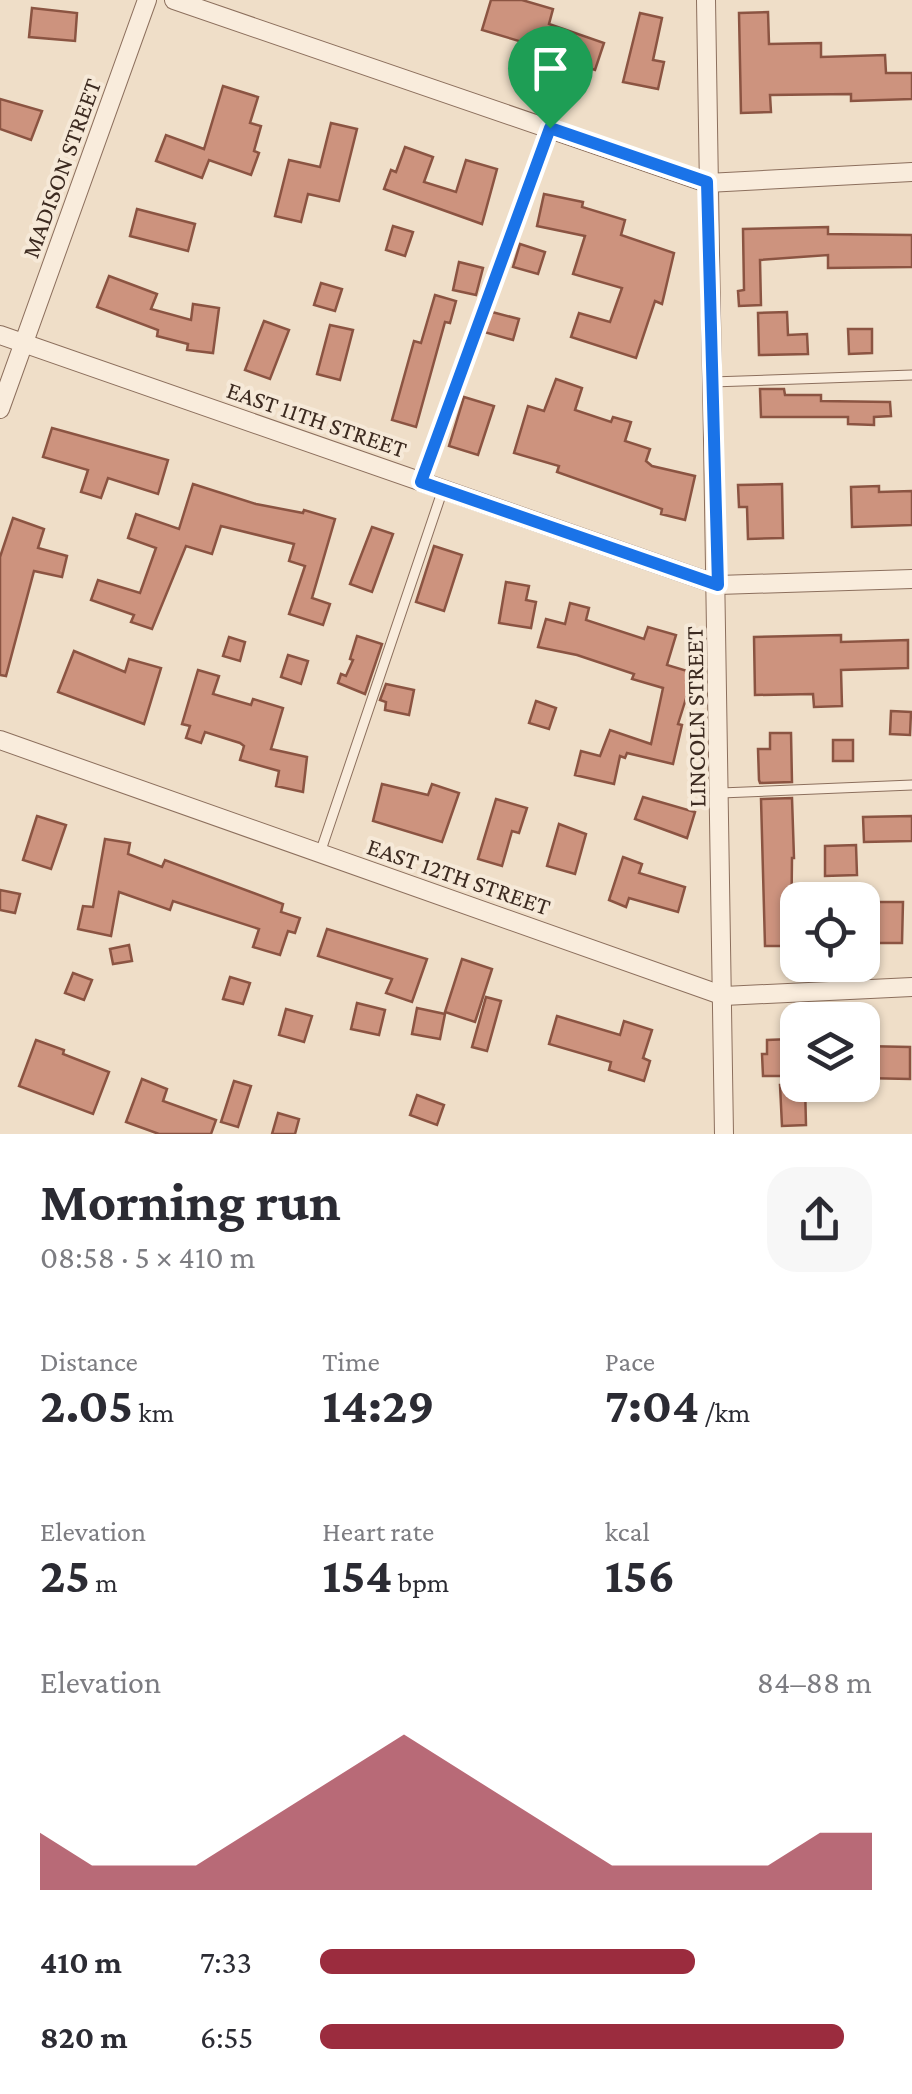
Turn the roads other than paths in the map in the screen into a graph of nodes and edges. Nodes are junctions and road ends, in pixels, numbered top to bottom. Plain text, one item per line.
1 (148, 0) edge
2 (174, 0) edge
3 (706, 0) edge
4 (550, 128) junction
5 (912, 172) edge
6 (707, 182) junction
7 (0, 335) edge
8 (25, 344) junction
9 (912, 375) edge
10 (712, 382) junction
11 (0, 409) edge
12 (421, 482) junction
13 (443, 489) junction
14 (912, 579) edge
15 (718, 585) junction
16 (0, 740) edge
17 (912, 785) edge
18 (721, 793) junction
19 (320, 853) junction
20 (912, 987) edge
21 (724, 996) junction
22 (724, 1134) edge

1 - 8 street, MADISON STREET
2 - 4 street
3 - 6 street, LINCOLN STREET
4 - 6 street
4 - 12 lane
5 - 6 street
6 - 10 street, LINCOLN STREET
7 - 8 street, EAST 11TH STREET
8 - 11 street, MADISON STREET
8 - 12 street, EAST 11TH STREET
9 - 10 lane
10 - 15 street, LINCOLN STREET
12 - 13 street, EAST 11TH STREET
13 - 15 street, EAST 11TH STREET
13 - 19 lane
14 - 15 street, EAST 11TH STREET
15 - 18 street, LINCOLN STREET
16 - 19 street, EAST 12TH STREET
17 - 18 lane
18 - 21 street, LINCOLN STREET
19 - 21 street, EAST 12TH STREET
20 - 21 street, EAST 12TH STREET
21 - 22 street, LINCOLN STREET

